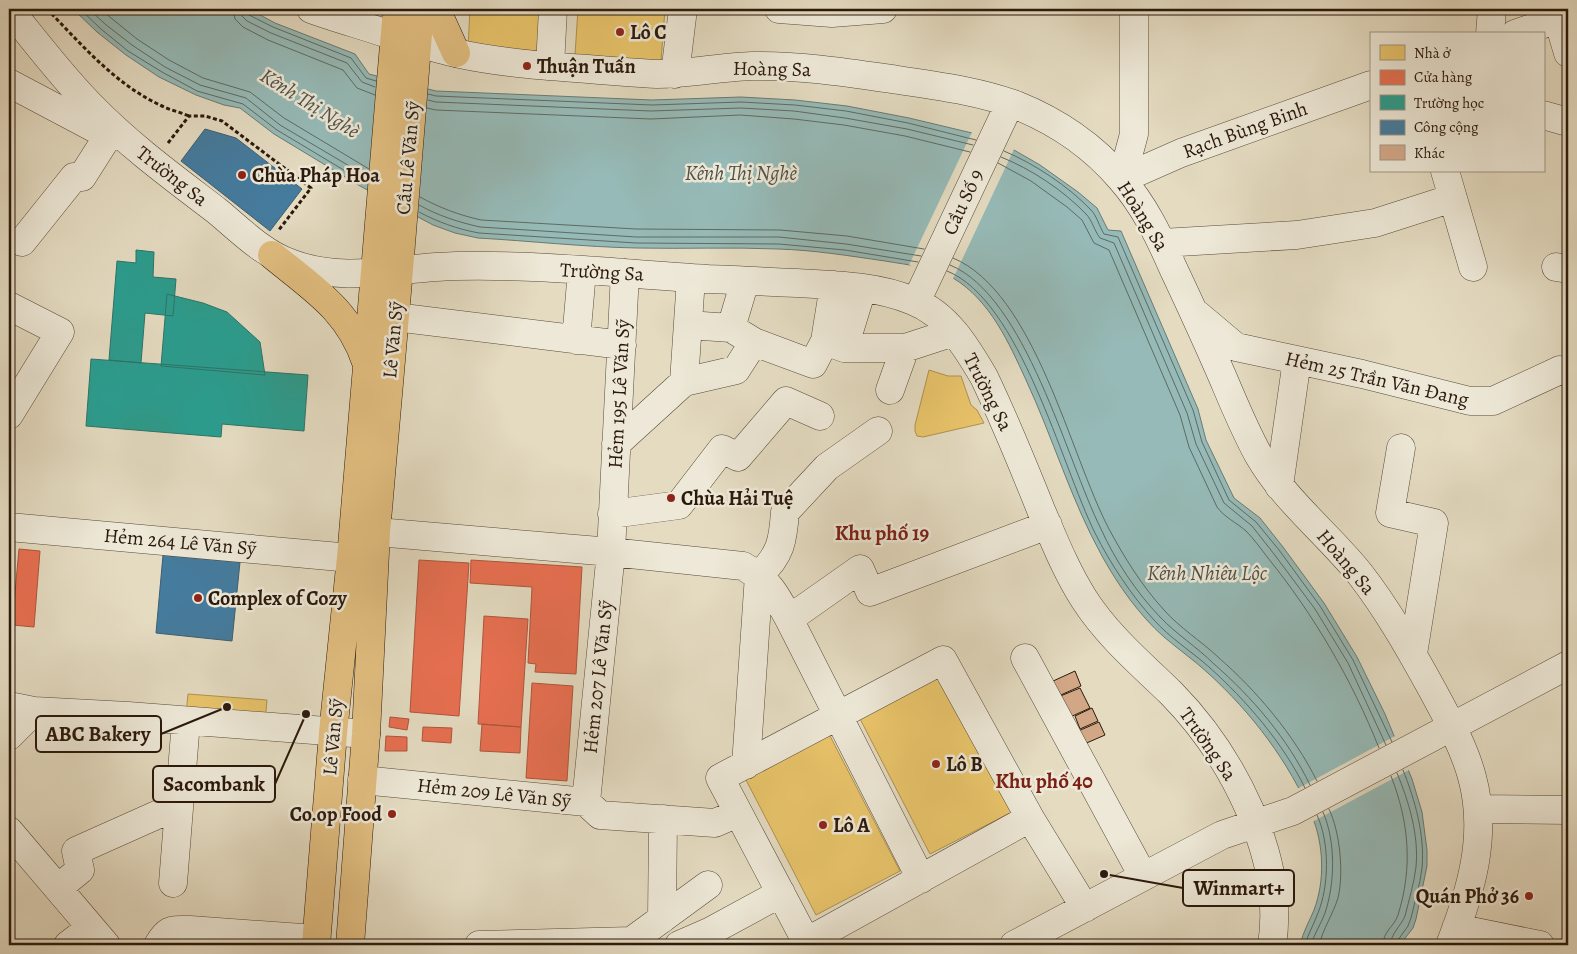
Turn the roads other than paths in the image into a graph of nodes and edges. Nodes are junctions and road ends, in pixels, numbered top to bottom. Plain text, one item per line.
1 (9, 9) edge
2 (311, 9) edge
3 (397, 9) edge
4 (420, 9) edge
5 (436, 9) edge
6 (553, 9) edge
7 (683, 9) edge
8 (779, 9) edge
9 (884, 9) edge
10 (1134, 9) edge
11 (1492, 9) edge
12 (1563, 17) edge
13 (1490, 32) edge
14 (1522, 32) edge
15 (406, 39) junction
16 (1568, 52) edge
17 (456, 53) junction
18 (54, 65) junction
19 (550, 66) junction
20 (675, 74) junction
21 (1370, 85) edge
22 (20, 89) edge
23 (1010, 103) junction
24 (1544, 115) edge
25 (1568, 122) edge
26 (108, 136) junction
27 (158, 151) junction
28 (1446, 172) edge
29 (1122, 179) junction
30 (1453, 198) junction
31 (390, 236) joint
32 (22, 242) dead end
33 (1162, 243) junction
34 (272, 246) junction
35 (1473, 267) dead end
36 (582, 270) junction
37 (387, 271) junction
38 (625, 273) junction
39 (691, 278) junction
40 (745, 281) junction
41 (834, 285) junction
42 (862, 289) junction
43 (916, 302) junction
44 (9, 306) edge
45 (1194, 311) junction
46 (395, 317) junction
47 (688, 325) junction
48 (954, 332) junction
49 (742, 335) junction
50 (576, 340) junction
51 (622, 345) junction
52 (835, 345) junction
53 (905, 348) junction
54 (1297, 360) junction
55 (367, 364) junction
56 (1568, 372) edge
57 (684, 382) junction
58 (890, 390) dead end
59 (11, 408) edge
60 (820, 416) dead end
61 (878, 431) dead end
62 (616, 444) junction
63 (1401, 448) dead end
64 (1279, 486) junction
65 (612, 514) junction
66 (1048, 525) junction
67 (9, 527) edge
68 (365, 531) junction
69 (611, 552) junction
70 (351, 558) junction
71 (759, 575) junction
72 (789, 619) junction
73 (1413, 654) junction
74 (1025, 658) dead end
75 (1568, 665) edge
76 (22, 709) edge
77 (838, 716) junction
78 (186, 721) junction
79 (1452, 726) junction
80 (333, 733) junction
81 (366, 734) junction
82 (9, 736) edge
83 (746, 765) junction
84 (362, 780) junction
85 (586, 802) junction
86 (179, 805) junction
87 (1479, 809) junction
88 (1568, 810) edge
89 (738, 813) junction
90 (1030, 818) junction
91 (663, 819) junction
92 (1256, 823) junction
93 (9, 831) edge
94 (1143, 876) junction
95 (921, 879) junction
96 (173, 883) dead end
97 (708, 885) dead end
98 (58, 888) junction
99 (781, 893) junction
100 (1085, 908) junction
101 (641, 934) edge
102 (98, 936) edge
103 (1453, 937) edge
104 (189, 938) edge
105 (715, 938) edge
106 (316, 942) edge
107 (158, 944) edge
108 (807, 944) edge
109 (68, 945) edge
110 (350, 945) edge
111 (479, 945) edge
112 (670, 945) edge
113 (679, 945) edge
114 (1014, 945) edge
115 (1272, 945) edge
116 (1540, 945) edge

1 - 18 street, Trường Sa
2 - 15 street, Hoàng Sa
3 - 15 main road
4 - 15 main road
5 - 17 main road
6 - 19 street
7 - 20 street
8 - 9 street
10 - 29 street
11 - 13 street
12 - 14 street
12 - 16 street
15 - 17 street, Hoàng Sa
15 - 31 main road, Cầu Lê Văn Sỹ
17 - 19 street, Hoàng Sa
18 - 22 street
18 - 27 street, Trường Sa
19 - 20 street, Hoàng Sa
20 - 23 street, Hoàng Sa
21 - 29 street, Rạch Bùng Binh
22 - 26 street
23 - 29 street, Hoàng Sa
23 - 43 street, Cầu Số 9
24 - 25 street
26 - 27 street
26 - 32 street
27 - 34 street, Trường Sa
28 - 30 street
29 - 33 street, Hoàng Sa
30 - 33 street
30 - 35 street
31 - 37 main road, Lê Văn Sỹ
33 - 45 street, Hoàng Sa
34 - 37 street, Trường Sa
34 - 55 main road
36 - 37 street, Trường Sa
36 - 38 street, Trường Sa
36 - 50 street
37 - 46 main road, Lê Văn Sỹ
37 - 55 main road, Lê Văn Sỹ
38 - 39 street, Trường Sa
38 - 51 street, Hẻm 195 Lê Văn Sỹ
39 - 40 street, Trường Sa
39 - 47 street
40 - 41 street, Trường Sa
40 - 49 street
41 - 42 street, Trường Sa
41 - 52 street
42 - 43 street, Trường Sa
42 - 52 street
43 - 48 street, Trường Sa
44 - 59 street
45 - 54 street, Hẻm 25 Trần Văn Đang
45 - 64 street, Hoàng Sa
46 - 50 street
46 - 68 main road, Lê Văn Sỹ
47 - 49 street
47 - 57 street
48 - 53 street
48 - 66 street, Trường Sa
49 - 52 street
49 - 57 street
50 - 51 street
51 - 62 street, Hẻm 195 Lê Văn Sỹ
52 - 53 street
53 - 58 street
54 - 56 street, Hẻm 25 Trần Văn Đang
54 - 64 street
55 - 68 main road, Lê Văn Sỹ
57 - 62 street
60 - 65 street
61 - 71 street
62 - 65 street, Hẻm 195 Lê Văn Sỹ
63 - 73 street
64 - 73 street, Hoàng Sa
65 - 69 street, Hẻm 195 Lê Văn Sỹ
66 - 72 street
66 - 92 street, Trường Sa
67 - 70 street, Hẻm 264 Lê Văn Sỹ
68 - 69 street
68 - 70 main road, Lê Văn Sỹ
68 - 81 main road, Lê Văn Sỹ
69 - 71 street
69 - 85 street, Hẻm 207 Lê Văn Sỹ
70 - 80 main road, Lê Văn Sỹ
71 - 72 street
71 - 83 street
72 - 77 street
73 - 79 street, Hoàng Sa
74 - 94 street
75 - 79 street
76 - 78 street
76 - 82 street
77 - 83 street
77 - 90 street
77 - 95 street
78 - 80 street
78 - 86 street
79 - 87 street, Hoàng Sa
79 - 92 street
80 - 81 street
80 - 106 main road, Lê Văn Sỹ
81 - 84 main road, Lê Văn Sỹ
83 - 89 street
84 - 85 street, Hẻm 209 Lê Văn Sỹ
84 - 110 main road, Lê Văn Sỹ
85 - 91 street, Hẻm 209 Lê Văn Sỹ
86 - 96 street
86 - 98 street
87 - 88 street
87 - 103 street, Hoàng Sa
89 - 91 street, Hẻm 209 Lê Văn Sỹ
89 - 99 street
90 - 95 street
90 - 100 street
91 - 101 street
92 - 94 street
92 - 115 street, Trường Sa
93 - 98 street
94 - 100 street
95 - 108 street
97 - 101 street
98 - 102 street
99 - 105 street
99 - 108 street
100 - 114 street
101 - 111 street
101 - 112 street
102 - 109 street
103 - 116 street
104 - 106 street
104 - 107 street
105 - 113 street

